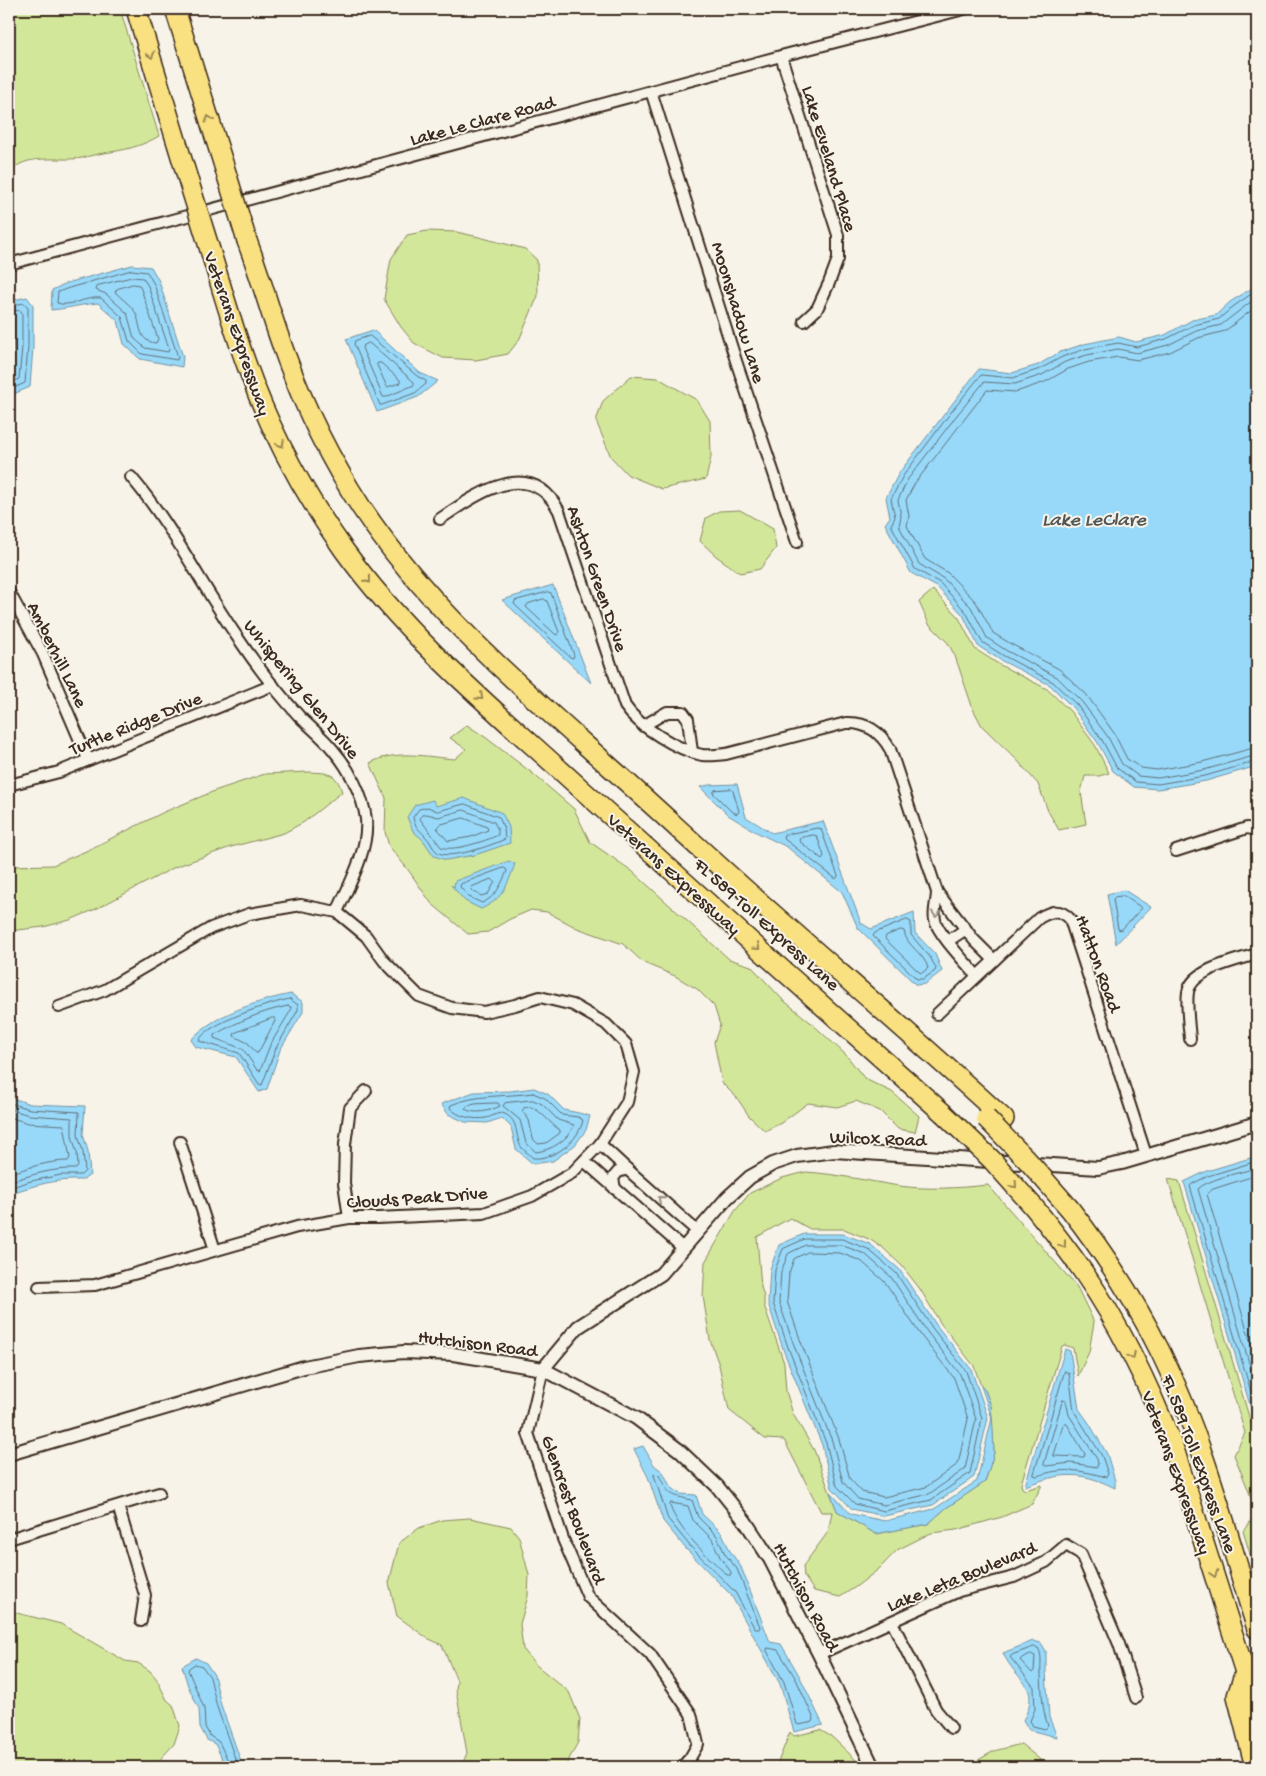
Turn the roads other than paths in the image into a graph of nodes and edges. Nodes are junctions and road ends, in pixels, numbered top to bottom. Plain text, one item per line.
1 (136, 9) edge
2 (175, 9) edge
3 (964, 9) edge
4 (781, 56) junction
5 (651, 91) junction
6 (9, 264) edge
7 (804, 321) dead end
8 (131, 477) dead end
9 (440, 519) dead end
10 (797, 542) dead end
11 (9, 592) edge
12 (273, 685) junction
13 (643, 726) junction
14 (692, 752) junction
15 (88, 759) junction
16 (9, 785) edge
17 (1257, 830) edge
18 (1176, 851) dead end
19 (937, 892) junction
20 (337, 912) junction
21 (966, 929) junction
22 (948, 942) junction
23 (1257, 954) edge
24 (994, 960) junction
25 (978, 976) junction
26 (59, 1007) dead end
27 (937, 1014) dead end
28 (1190, 1039) dead end
29 (366, 1091) dead end
30 (1257, 1123) edge
31 (180, 1142) dead end
32 (600, 1144) junction
33 (1146, 1155) junction
34 (584, 1161) junction
35 (626, 1170) junction
36 (615, 1189) junction
37 (1077, 1210) junction
38 (349, 1218) junction
39 (698, 1232) junction
40 (683, 1248) junction
41 (215, 1250) junction
42 (39, 1287) dead end
43 (544, 1369) junction
44 (9, 1454) edge
45 (159, 1493) dead end
46 (118, 1506) junction
47 (10, 1536) edge
48 (1257, 1596) edge
49 (141, 1621) dead end
50 (892, 1622) junction
51 (1257, 1629) edge
52 (819, 1654) junction
53 (1245, 1672) junction
54 (1136, 1698) dead end
55 (1257, 1710) edge
56 (951, 1728) dead end
57 (682, 1767) edge
58 (873, 1767) edge
59 (1255, 1767) edge

1 -> 53 highway, Veterans Expressway, bridge
37 -> 2 highway, Veterans Expressway, bridge
3 - 4 street, Lake Le Clare Road
4 - 5 street, Lake Le Clare Road
4 - 7 street, Lake Eveland Place
5 - 6 street, Lake Le Clare Road
5 - 10 street, Moonshadow Lane
8 - 12 street, Whispering Glen Drive
9 - 13 street, Ashton Green Drive
11 - 15 street, Amberhill Lane
12 - 15 street, Turtle Ridge Drive
12 - 20 street, Whispering Glen Drive
13 - 14 street, Ashton Green Drive
13 - 14 street
14 - 19 street, Ashton Green Drive
15 - 16 street, Turtle Ridge Drive
17 - 18 street
19 - 21 street, Ashton Green Drive
19 -> 22 street, Ashton Green Drive
20 - 26 street, Clouds Peak Drive
20 - 32 street, Clouds Peak Drive
21 - 22 street
21 - 24 street, Ashton Green Drive
22 - 25 street, Ashton Green Drive
23 - 28 street
24 - 25 street, Hatton Road
24 - 33 street, Hatton Road
25 - 27 street, Hatton Road
29 - 38 street
30 - 33 street, Wilcox Road
31 - 41 street
32 - 34 street, Clouds Peak Drive
32 - 35 street
33 - 39 street, Wilcox Road
34 - 36 street
34 - 38 street, Clouds Peak Drive
35 - 36 street
39 -> 35 street
36 - 40 street
37 - 48 highway, Veterans Expressway
37 - 51 highway, FL 589 Toll Express Lane
38 - 41 street, Clouds Peak Drive
39 - 40 street, Wilcox Road
40 - 43 street, Wilcox Road
41 - 42 street, Clouds Peak Drive
43 - 44 street, Hutchison Road
43 - 52 street, Hutchison Road
43 - 57 street, Glencrest Boulevard
45 - 46 street
46 - 47 street
46 - 49 street
50 - 52 street, Lake Leta Boulevard
50 - 54 street, Lake Leta Boulevard
50 - 56 street
52 - 58 street, Hutchison Road
53 - 55 highway, Veterans Expressway
53 - 59 highway

